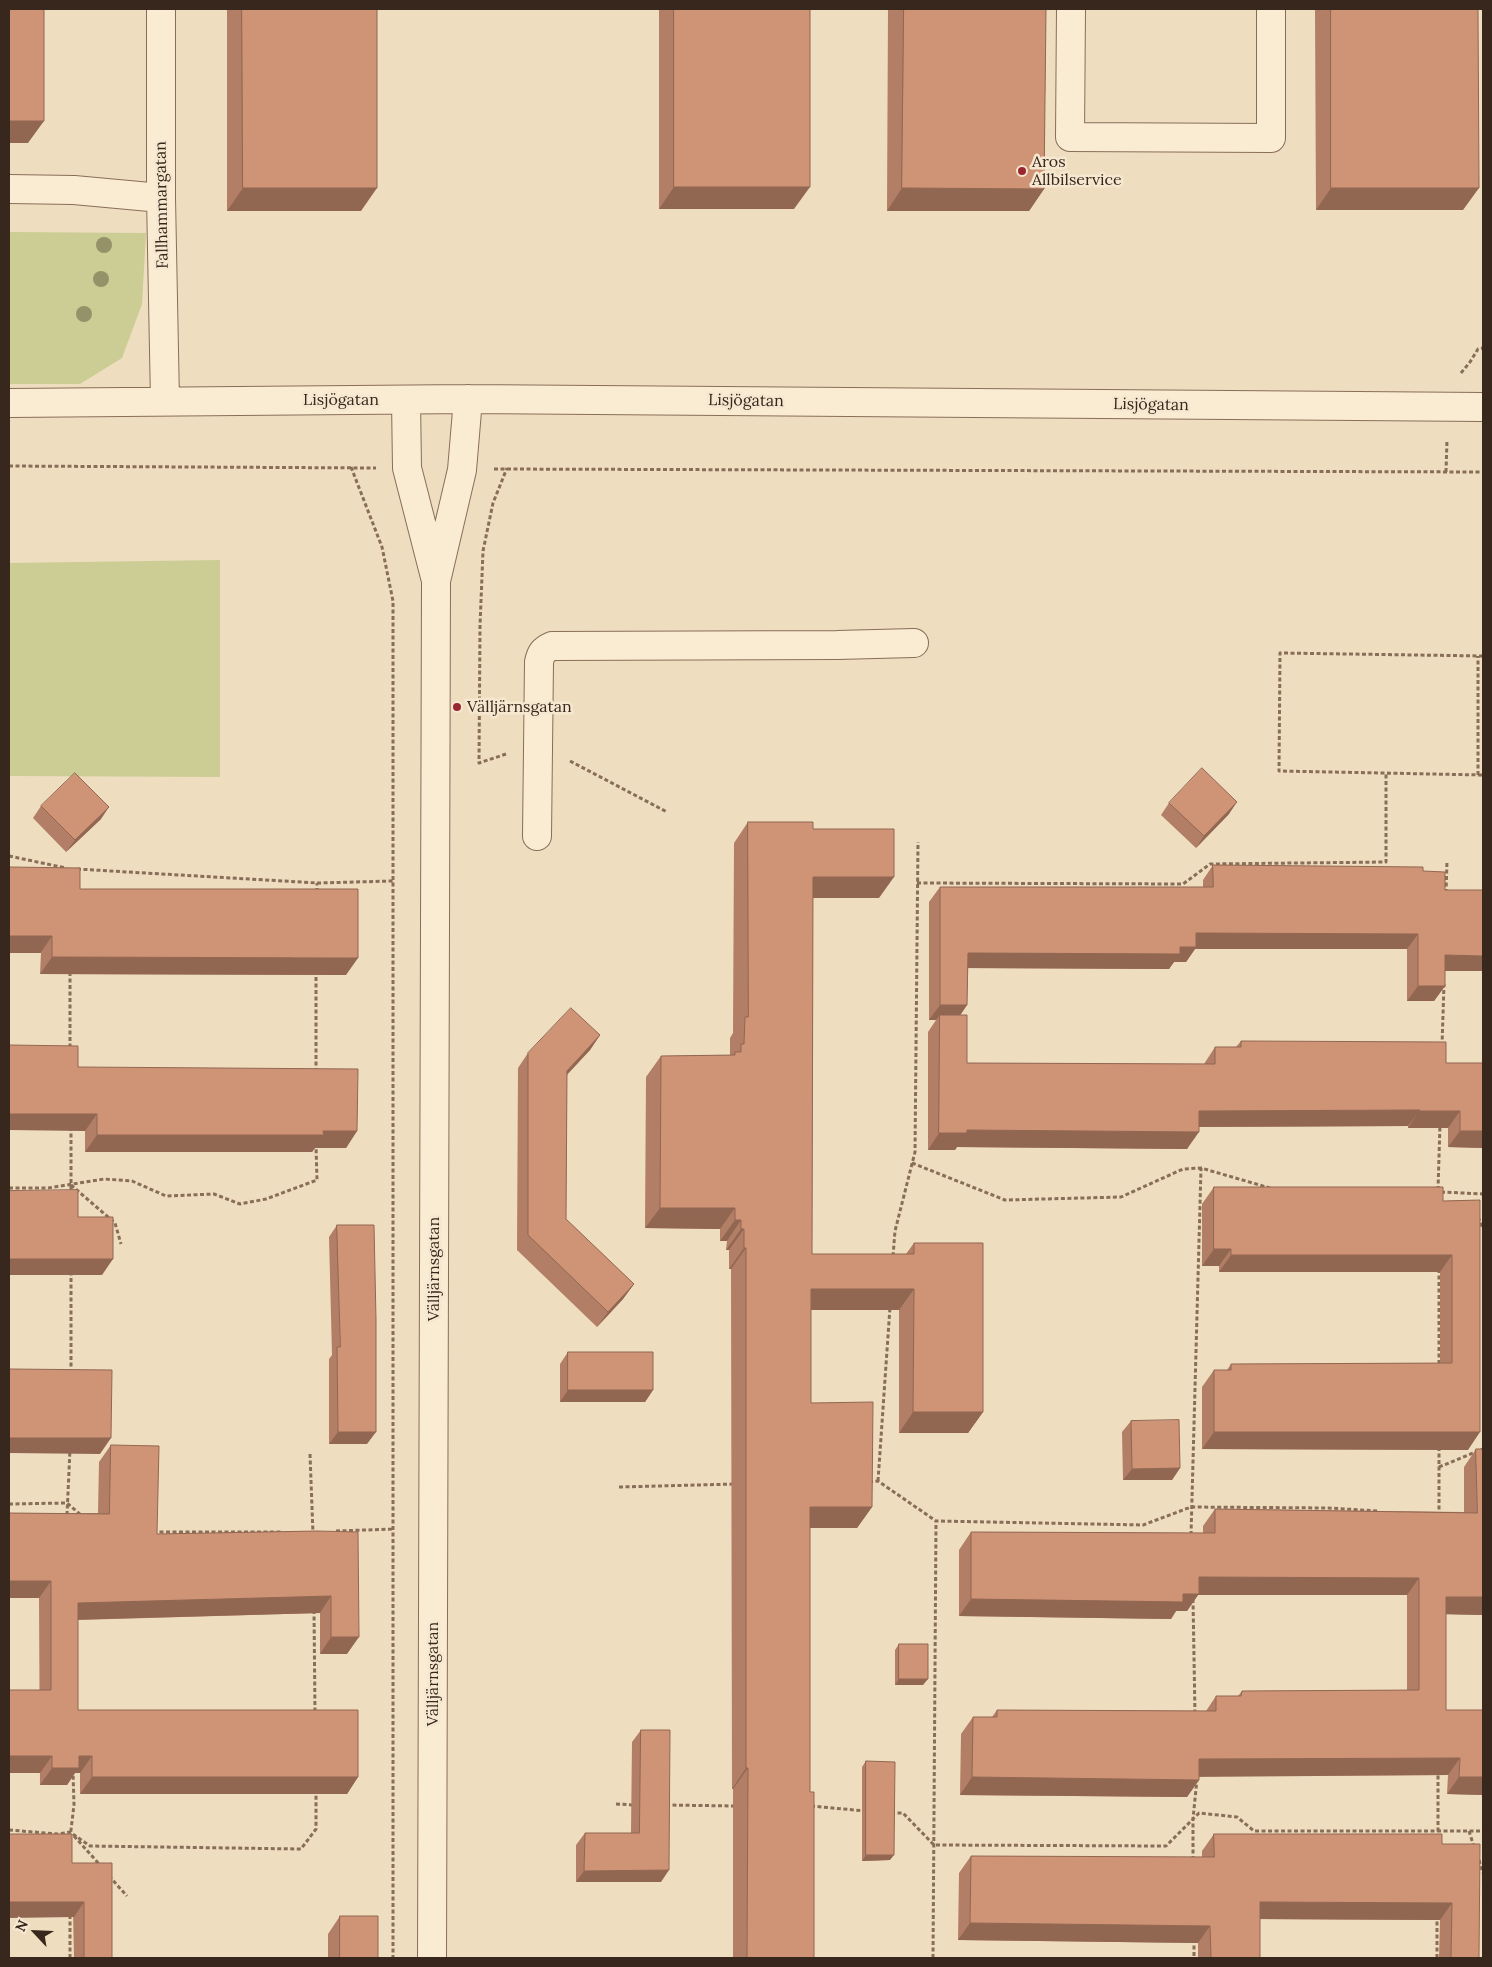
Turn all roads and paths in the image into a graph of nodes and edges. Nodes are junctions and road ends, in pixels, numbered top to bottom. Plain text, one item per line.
1 (161, 9) edge
2 (1071, 9) edge
3 (1271, 9) edge
4 (9, 189) edge
5 (162, 198) junction
6 (468, 399) junction
7 (406, 400) junction
8 (165, 401) junction
9 (9, 403) edge
10 (1483, 407) edge
11 (9, 466) edge
12 (351, 468) junction
13 (407, 468) junction
14 (462, 470) junction
15 (1483, 472) edge
16 (436, 580) junction
17 (914, 643) dead end
18 (1478, 656) junction
19 (1483, 656) edge
20 (1386, 773) junction
21 (1478, 775) junction
22 (1483, 775) edge
23 (537, 836) dead end
24 (918, 842) dead end
25 (9, 856) edge
26 (1447, 861) dead end
27 (394, 881) junction
28 (317, 883) junction
29 (917, 883) junction
30 (316, 892) edge
31 (1446, 900) edge
32 (316, 961) edge
33 (70, 968) edge
34 (1444, 978) edge
35 (70, 1056) edge
36 (1442, 1056) edge
37 (316, 1076) edge
38 (1440, 1114) edge
39 (71, 1126) edge
40 (316, 1142) edge
41 (912, 1163) junction
42 (1200, 1168) junction
43 (71, 1185) junction
44 (9, 1188) edge
45 (1276, 1190) edge
46 (1429, 1192) edge
47 (1438, 1192) junction
48 (1468, 1193) junction
49 (71, 1194) edge
50 (1483, 1194) edge
51 (1472, 1202) edge
52 (1476, 1211) edge
53 (1483, 1228) edge
54 (121, 1244) dead end
55 (893, 1260) edge
56 (1438, 1261) edge
57 (71, 1263) edge
58 (891, 1298) edge
59 (1439, 1368) edge
60 (70, 1380) edge
61 (1439, 1437) edge
62 (79, 1448) edge
63 (1483, 1449) edge
64 (310, 1454) dead end
65 (1439, 1467) junction
66 (868, 1482) edge
67 (878, 1482) junction
68 (738, 1484) dead end
69 (618, 1487) dead end
70 (67, 1503) junction
71 (9, 1504) edge
72 (1191, 1507) junction
73 (1384, 1512) edge
74 (88, 1520) edge
75 (936, 1521) junction
76 (67, 1522) edge
77 (1439, 1522) edge
78 (394, 1529) junction
79 (148, 1531) edge
80 (313, 1531) junction
81 (333, 1531) edge
82 (284, 1532) edge
83 (304, 1532) edge
84 (1192, 1537) edge
85 (313, 1541) edge
86 (1193, 1597) edge
87 (314, 1601) edge
88 (1195, 1716) edge
89 (315, 1720) edge
90 (73, 1766) edge
91 (1438, 1771) edge
92 (1196, 1776) edge
93 (316, 1789) edge
94 (616, 1804) dead end
95 (636, 1805) dead end
96 (656, 1805) edge
97 (744, 1806) dead end
98 (810, 1806) edge
99 (875, 1812) edge
100 (884, 1812) edge
101 (1193, 1819) junction
102 (9, 1830) edge
103 (1438, 1831) junction
104 (1469, 1831) junction
105 (1483, 1831) edge
106 (70, 1832) junction
107 (1438, 1841) edge
108 (70, 1842) edge
109 (934, 1845) junction
110 (1475, 1848) edge
111 (1478, 1856) edge
112 (102, 1868) edge
113 (1193, 1869) edge
114 (1483, 1873) edge
115 (108, 1874) edge
116 (127, 1896) dead end
117 (1437, 1909) edge
118 (70, 1910) edge
119 (1194, 1938) edge
120 (70, 1958) edge
121 (393, 1958) edge
122 (432, 1958) edge
123 (933, 1958) edge
124 (1194, 1958) edge
125 (1437, 1958) edge

1 - 5 street, Fallhammargatan
2 - 3 street
4 - 5 street
5 - 8 street, Fallhammargatan
6 - 7 street, Lisjögatan
6 - 10 street, Lisjögatan
6 - 14 street, Välljärnsgatan
7 - 8 street, Lisjögatan
7 - 13 street, Välljärnsgatan
8 - 9 street, Lisjögatan
11 - 12 path
12 - 13 path
12 - 27 path
13 - 16 street, Välljärnsgatan
14 - 15 path
14 - 16 street, Välljärnsgatan
16 - 122 street, Välljärnsgatan
17 - 23 street
18 - 19 path
18 - 20 path
18 - 21 path
20 - 21 path
20 - 29 path
21 - 22 path
24 - 29 path
25 - 28 path
26 - 31 path
27 - 28 path
27 - 78 path
28 - 30 path
29 - 41 path
32 - 37 path
33 - 35 path
34 - 36 path
38 - 47 path
39 - 43 path
40 - 43 path
41 - 42 path
41 - 55 path
42 - 45 path
42 - 72 path
43 - 44 path
43 - 49 path
43 - 54 path
46 - 47 path
47 - 48 path
48 - 50 path
48 - 51 path
52 - 53 path
56 - 59 path
57 - 60 path
58 - 67 path
61 - 65 path
62 - 70 path
63 - 65 path
64 - 80 path
65 - 77 path
66 - 67 path
67 - 75 path
68 - 69 path
70 - 71 path
70 - 74 path
70 - 76 path
72 - 73 path
72 - 75 path
72 - 84 path
75 - 109 path
78 - 81 path
78 - 121 path
79 - 82 path
80 - 83 path
80 - 85 path
86 - 88 path
87 - 89 path
90 - 106 path
91 - 103 path
92 - 101 path
93 - 106 path
94 - 95 path
96 - 97 path
98 - 99 path
100 - 109 path
101 - 103 path
101 - 109 path
101 - 113 path
102 - 106 path
103 - 104 path
103 - 107 path
104 - 105 path
104 - 110 path
106 - 108 path
106 - 112 path
109 - 123 path
111 - 114 path
115 - 116 path
117 - 125 path
118 - 120 path
119 - 124 path

